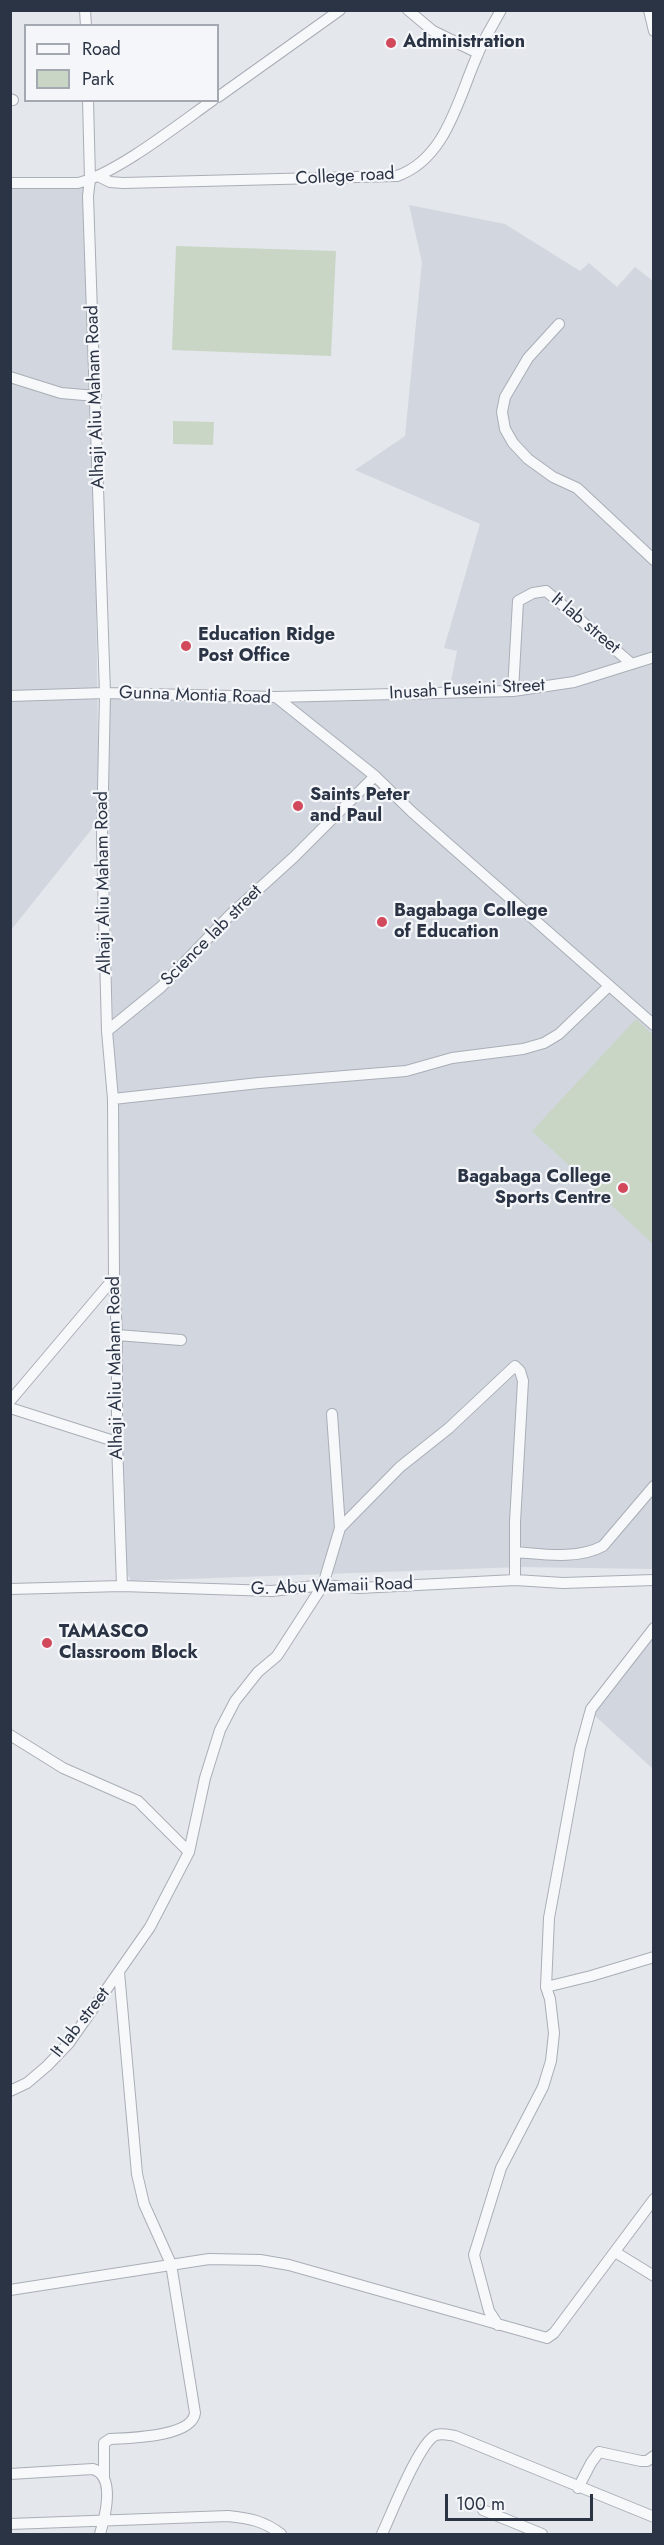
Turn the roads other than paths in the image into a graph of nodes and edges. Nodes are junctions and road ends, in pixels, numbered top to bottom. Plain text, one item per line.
1 (340, 10) edge
2 (408, 10) edge
3 (501, 10) edge
4 (649, 10) edge
5 (654, 31) edge
6 (478, 53) junction
7 (219, 96) edge
8 (88, 102) edge
9 (210, 102) edge
10 (94, 178) junction
11 (10, 183) edge
12 (559, 324) dead end
13 (10, 377) edge
14 (96, 396) junction
15 (654, 560) edge
16 (654, 657) edge
17 (632, 664) junction
18 (513, 691) junction
19 (105, 693) junction
20 (10, 696) edge
21 (276, 697) junction
22 (375, 776) junction
23 (609, 986) junction
24 (654, 1025) edge
25 (107, 1031) junction
26 (113, 1099) junction
27 (114, 1278) junction
28 (117, 1335) junction
29 (181, 1340) dead end
30 (10, 1401) edge
31 (10, 1408) edge
32 (332, 1414) dead end
33 (117, 1442) junction
34 (654, 1485) edge
35 (340, 1528) junction
36 (515, 1552) junction
37 (515, 1580) junction
38 (654, 1580) edge
39 (323, 1585) junction
40 (122, 1586) junction
41 (10, 1589) edge
42 (654, 1628) edge
43 (10, 1735) edge
44 (189, 1852) junction
45 (654, 1957) edge
46 (119, 1972) junction
47 (546, 1987) junction
48 (10, 2091) edge
49 (654, 2199) edge
50 (615, 2252) junction
51 (171, 2264) junction
52 (654, 2276) edge
53 (10, 2290) edge
54 (498, 2325) junction
55 (654, 2456) edge
56 (10, 2474) edge
57 (104, 2477) junction
58 (578, 2488) junction
59 (483, 2510) dead end
60 (654, 2517) edge
61 (104, 2521) junction
62 (10, 2524) edge
63 (100, 2535) edge
64 (281, 2535) edge
65 (382, 2535) edge
66 (542, 2535) edge

1 - 7 street
2 - 6 street
3 - 6 street, College road
4 - 5 street
6 - 10 street, College road
8 - 10 street, Alhaji Aliu Maham Road
9 - 10 street
10 - 11 street
10 - 14 street, Alhaji Aliu Maham Road
12 - 15 street
13 - 14 street
14 - 19 street, Alhaji Aliu Maham Road
16 - 17 street, Inusah Fuseini Street
17 - 18 street, Inusah Fuseini Street
17 - 18 street, It lab street
18 - 21 street, Inusah Fuseini Street
19 - 20 street, Gunna Montia Road
19 - 21 street, Gunna Montia Road
19 - 25 street, Alhaji Aliu Maham Road
21 - 22 street, Gunna Montia Road
22 - 23 street, Gunna Montia Road
22 - 25 street, Science lab street
23 - 24 street, Gunna Montia Road
23 - 26 street
25 - 26 street, Alhaji Aliu Maham Road
26 - 27 street, Alhaji Aliu Maham Road
27 - 28 street, Alhaji Aliu Maham Road
27 - 30 street
28 - 29 street
28 - 33 street, Alhaji Aliu Maham Road
31 - 33 street
32 - 35 street
33 - 40 street, Alhaji Aliu Maham Road
34 - 36 street
35 - 36 street
35 - 39 street, It lab street
36 - 37 street
37 - 38 street, G. Abu Wamaii Road
37 - 39 street, G. Abu Wamaii Road
39 - 40 street, G. Abu Wamaii Road
39 - 44 street, It lab street
40 - 41 street, G. Abu Wamaii Road
42 - 47 street
43 - 44 street
44 - 46 street, It lab street
45 - 47 street
46 - 48 street, It lab street
46 - 51 street
47 - 54 street
49 - 50 street
50 - 52 street
50 - 54 street
51 - 53 street
51 - 54 street
51 - 57 street
55 - 58 street
56 - 57 street
57 - 61 street
58 - 60 street
58 - 65 street
59 - 66 street
61 - 62 street
61 - 63 street
61 - 64 street

